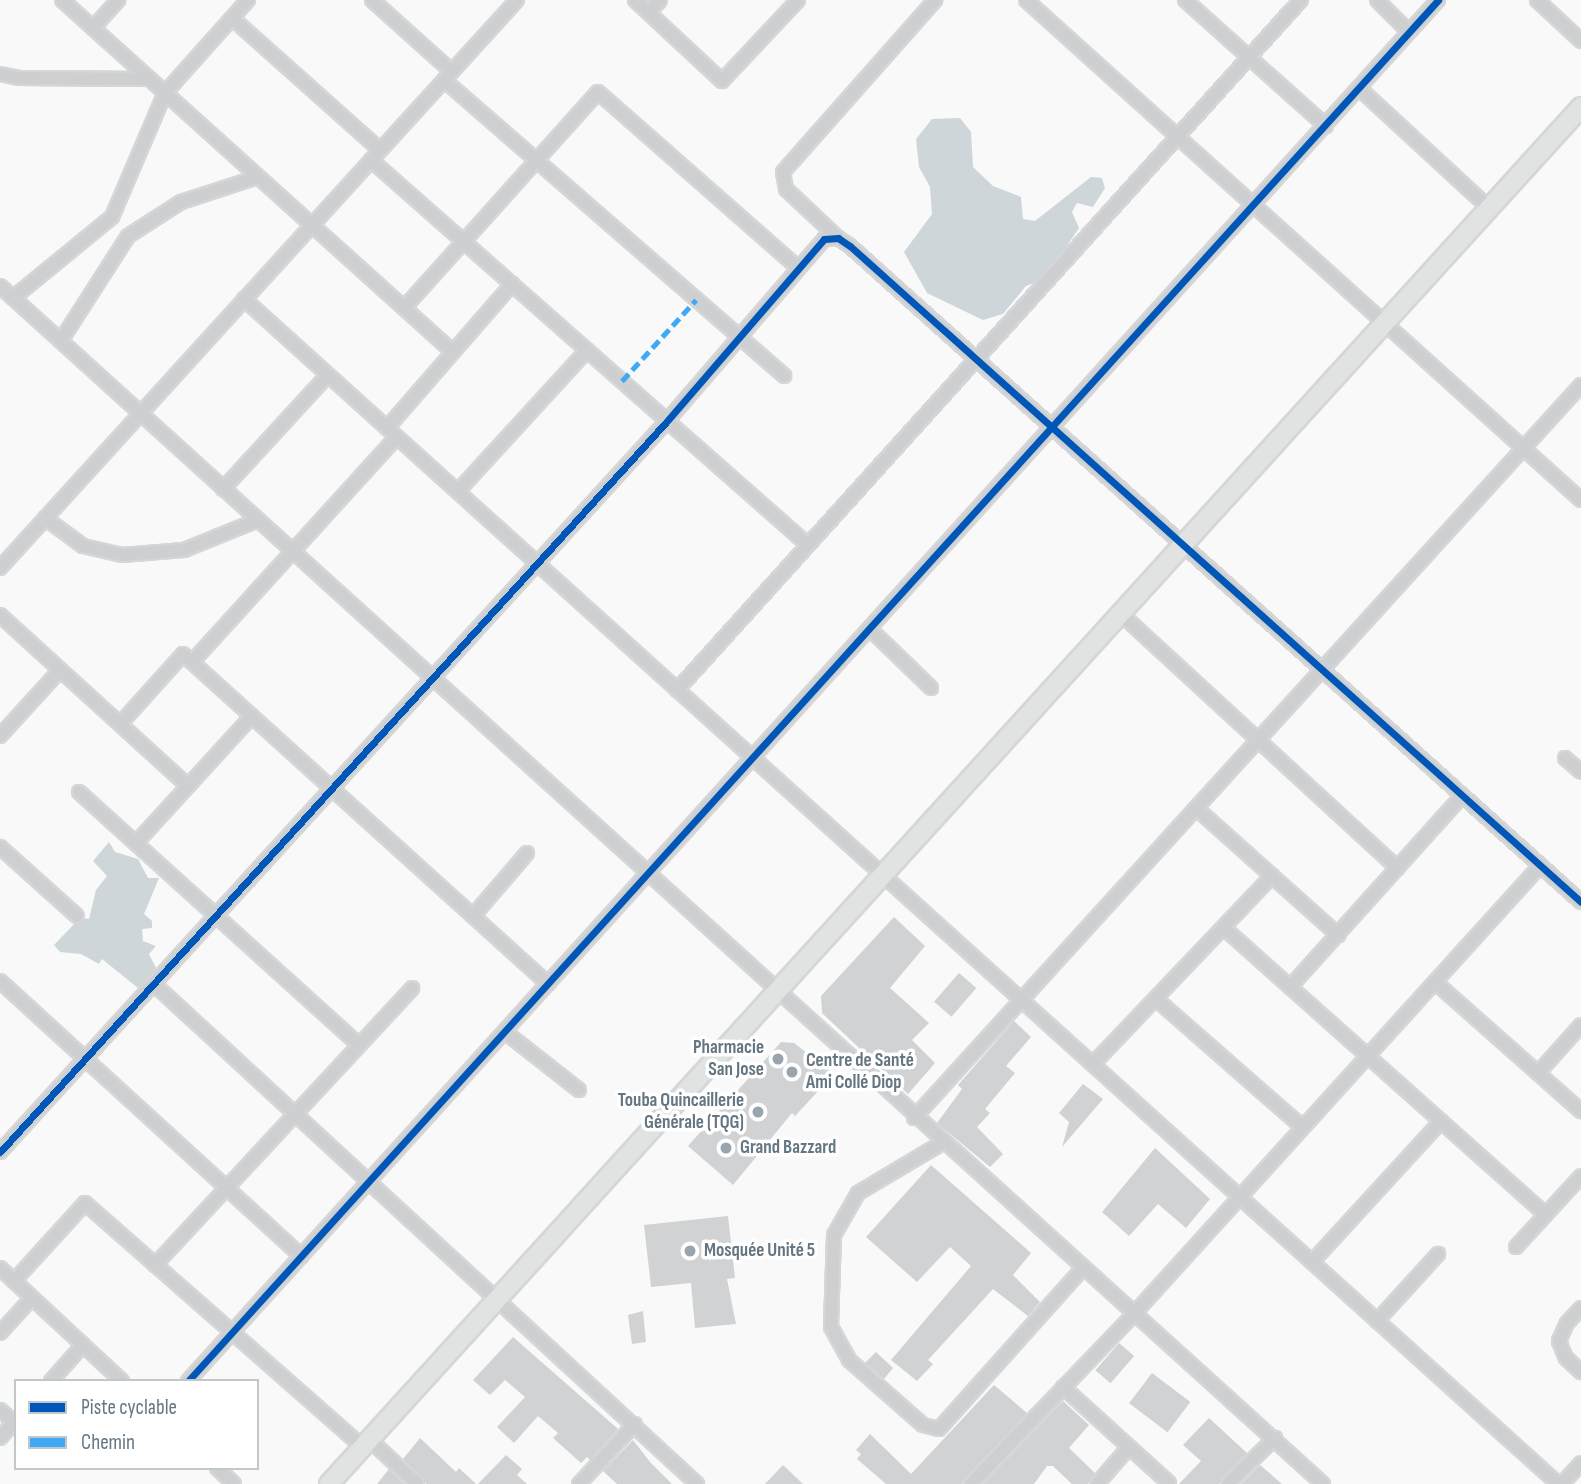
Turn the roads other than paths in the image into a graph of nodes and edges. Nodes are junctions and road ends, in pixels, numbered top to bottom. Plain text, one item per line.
1 (62, 0) edge
2 (118, 0) edge
3 (248, 0) edge
4 (372, 0) edge
5 (635, 0) edge
6 (660, 0) edge
7 (798, 0) edge
8 (935, 0) edge
9 (1026, 0) edge
10 (1185, 0) edge
11 (1301, 0) edge
12 (1377, 0) edge
13 (1438, 0) edge
14 (1537, 0) edge
15 (513, 1) edge
16 (649, 12) junction
17 (232, 18) junction
18 (93, 28) junction
19 (1408, 31) junction
20 (1581, 41) edge
21 (1249, 57) junction
22 (0, 74) edge
23 (447, 76) junction
24 (149, 79) junction
25 (1360, 89) junction
26 (165, 93) junction
27 (1581, 107) edge
28 (1326, 126) junction
29 (1177, 136) junction
30 (380, 150) junction
31 (371, 160) junction
32 (536, 161) junction
33 (255, 178) junction
34 (1254, 206) junction
35 (1489, 208) junction
36 (112, 217) junction
37 (312, 225) junction
38 (128, 236) junction
39 (838, 238) junction
40 (464, 242) junction
41 (797, 267) junction
42 (512, 284) junction
43 (0, 286) edge
44 (13, 298) junction
45 (244, 299) junction
46 (404, 308) junction
47 (1384, 323) junction
48 (736, 336) junction
49 (62, 339) junction
50 (587, 350) junction
51 (453, 352) junction
52 (975, 360) junction
53 (328, 375) junction
54 (784, 376) dead end
55 (1581, 385) edge
56 (140, 414) junction
57 (667, 421) junction
58 (387, 428) junction
59 (1051, 429) junction
60 (397, 437) junction
61 (1524, 448) junction
62 (223, 489) junction
63 (458, 491) junction
64 (1581, 499) edge
65 (45, 518) junction
66 (258, 520) junction
67 (808, 545) junction
68 (1182, 545) junction
69 (293, 552) junction
70 (537, 563) junction
71 (0, 568) edge
72 (1121, 613) junction
73 (0, 615) edge
74 (870, 629) junction
75 (192, 662) junction
76 (60, 670) junction
77 (1321, 670) junction
78 (432, 680) junction
79 (931, 688) dead end
80 (677, 690) junction
81 (252, 716) junction
82 (120, 724) junction
83 (0, 736) edge
84 (1258, 740) junction
85 (753, 758) junction
86 (1565, 758) dead end
87 (1581, 772) edge
88 (188, 786) junction
89 (333, 789) junction
90 (79, 792) dead end
91 (1462, 796) junction
92 (1196, 808) junction
93 (136, 844) junction
94 (0, 847) edge
95 (527, 853) dead end
96 (1540, 866) junction
97 (1397, 868) junction
98 (883, 874) junction
99 (647, 875) junction
100 (1272, 876) junction
101 (1581, 902) edge
102 (77, 916) dead end
103 (473, 916) junction
104 (217, 917) junction
105 (1224, 928) junction
106 (1338, 934) junction
107 (0, 981) edge
108 (1435, 982) junction
109 (548, 984) junction
110 (155, 985) junction
111 (1290, 987) junction
112 (412, 988) dead end
113 (776, 992) junction
114 (1156, 999) junction
115 (1021, 1000) junction
116 (1581, 1025) edge
117 (505, 1032) junction
118 (359, 1045) junction
119 (1368, 1056) junction
120 (83, 1057) junction
121 (1093, 1064) junction
122 (1538, 1073) junction
123 (579, 1090) dead end
124 (1581, 1111) edge
125 (295, 1114) junction
126 (914, 1118) junction
127 (1441, 1121) junction
128 (1303, 1127) junction
129 (942, 1143) junction
130 (0, 1152) edge
131 (1581, 1176) edge
132 (369, 1181) junction
133 (226, 1188) junction
134 (1240, 1197) junction
135 (1546, 1215) junction
136 (1516, 1247) dead end
137 (1438, 1254) dead end
138 (301, 1256) junction
139 (1312, 1262) junction
140 (155, 1265) junction
141 (0, 1268) edge
142 (1081, 1270) junction
143 (14, 1281) junction
144 (32, 1298) junction
145 (498, 1298) junction
146 (1581, 1308) edge
147 (1132, 1316) junction
148 (1377, 1321) junction
149 (232, 1332) junction
150 (0, 1333) edge
151 (83, 1345) junction
152 (1581, 1371) edge
153 (53, 1379) edge
154 (120, 1379) edge
155 (190, 1379) edge
156 (1063, 1387) junction
157 (14, 1422) edge
158 (635, 1424) junction
159 (0, 1438) edge
160 (1275, 1438) junction
161 (366, 1443) junction
162 (1129, 1447) junction
163 (1581, 1463) edge
164 (219, 1470) edge
165 (1169, 1483) edge
166 (234, 1484) edge
167 (329, 1484) edge
168 (417, 1484) edge
169 (579, 1484) edge
170 (697, 1484) edge
171 (971, 1484) edge
172 (1097, 1484) edge
173 (1228, 1484) edge
174 (1323, 1484) edge
175 (1560, 1484) edge

1 - 18 street
2 - 18 street
3 - 17 street
4 - 23 street
5 - 16 street
6 - 16 street
7 - 16 street
8 - 39 street
9 - 29 street
10 - 21 street
11 - 21 street
12 - 19 street
13 - 19 street
14 - 20 street
15 - 23 street
17 - 26 street
17 - 30 street
18 - 24 street
19 - 25 street
21 - 28 street
21 - 29 street
22 - 24 street
23 - 30 street
23 - 32 street
24 - 26 street
25 - 28 street
25 - 35 street
26 - 33 street
26 - 36 street
27 - 35 street
28 - 34 street
29 - 34 street
29 - 52 street
30 - 31 street
31 - 37 street
31 - 40 street
32 - 40 street
32 - 41 street
32 - 48 street
33 - 37 street
33 - 38 street
34 - 47 street
34 - 59 street
35 - 47 street
36 - 38 street
36 - 44 street
37 - 45 street
37 - 46 street
38 - 49 street
39 - 41 street
39 - 52 street
40 - 42 street
40 - 46 street
41 - 48 street
42 - 50 street
42 - 51 street
43 - 44 street
44 - 49 street
45 - 53 street
45 - 56 street
46 - 51 street
47 - 61 street
47 - 68 street
48 - 54 street
48 - 57 street
49 - 56 street
50 - 57 street
50 - 63 street
51 - 58 street
52 - 59 street
52 - 67 street
53 - 58 street
53 - 62 street
55 - 61 street
56 - 62 street
56 - 65 street
57 - 67 street
57 - 70 street
58 - 60 street
59 - 68 street
59 - 74 street
60 - 63 street
60 - 69 street
61 - 64 street
61 - 77 street
62 - 66 street
63 - 70 street
65 - 66 street
65 - 71 street
66 - 69 street
67 - 80 street
68 - 72 street
68 - 77 street
69 - 75 street
69 - 78 street
70 - 78 street
70 - 80 street
72 - 84 street
72 - 98 street
73 - 76 street
74 - 79 street
74 - 85 street
75 - 81 street
75 - 82 street
76 - 82 street
76 - 83 street
77 - 84 street
77 - 91 street
78 - 89 street
78 - 99 street
80 - 85 street
81 - 88 street
81 - 89 street
82 - 88 street
84 - 92 street
84 - 97 street
85 - 98 street
85 - 99 street
86 - 87 street
88 - 93 street
89 - 103 street
89 - 104 street
90 - 93 street
91 - 96 street
91 - 97 street
92 - 100 street
92 - 115 street
93 - 104 street
94 - 102 street
95 - 103 street
96 - 101 street
96 - 108 street
97 - 106 street
98 - 113 street
98 - 115 street
99 - 109 street
99 - 113 street
100 - 105 street
100 - 106 street
103 - 109 street
104 - 110 street
104 - 118 street
105 - 111 street
105 - 114 street
106 - 111 street
107 - 120 street
108 - 119 street
108 - 122 street
109 - 117 street
110 - 120 street
110 - 125 street
111 - 119 street
112 - 118 street
113 - 126 street
113 - 145 street
114 - 121 street
114 - 128 street
115 - 121 street
115 - 126 street
116 - 122 street
117 - 123 street
117 - 132 street
118 - 125 street
119 - 127 street
119 - 128 street
120 - 130 street
120 - 133 street
121 - 134 street
122 - 124 street
125 - 132 street
125 - 133 street
126 - 129 street
127 - 135 street
127 - 139 street
128 - 134 street
129 - 142 street
129 - 142 street
131 - 135 street
132 - 138 street
132 - 145 street
133 - 138 street
133 - 140 street
134 - 139 street
134 - 147 street
135 - 136 street
137 - 148 street
138 - 149 street
139 - 148 street
140 - 143 street
140 - 149 street
141 - 143 street
142 - 147 street
143 - 144 street
144 - 150 street
144 - 151 street
145 - 158 street
145 - 161 street
146 - 152 street
147 - 156 street
147 - 160 street
148 - 175 street
149 - 155 street
149 - 161 street
151 - 153 street
151 - 154 street
156 - 162 street
156 - 171 street
157 - 159 street
158 - 169 street
158 - 170 street
160 - 173 street
160 - 174 street
161 - 167 street
161 - 168 street
162 - 165 street
162 - 172 street
163 - 175 street
164 - 166 street

